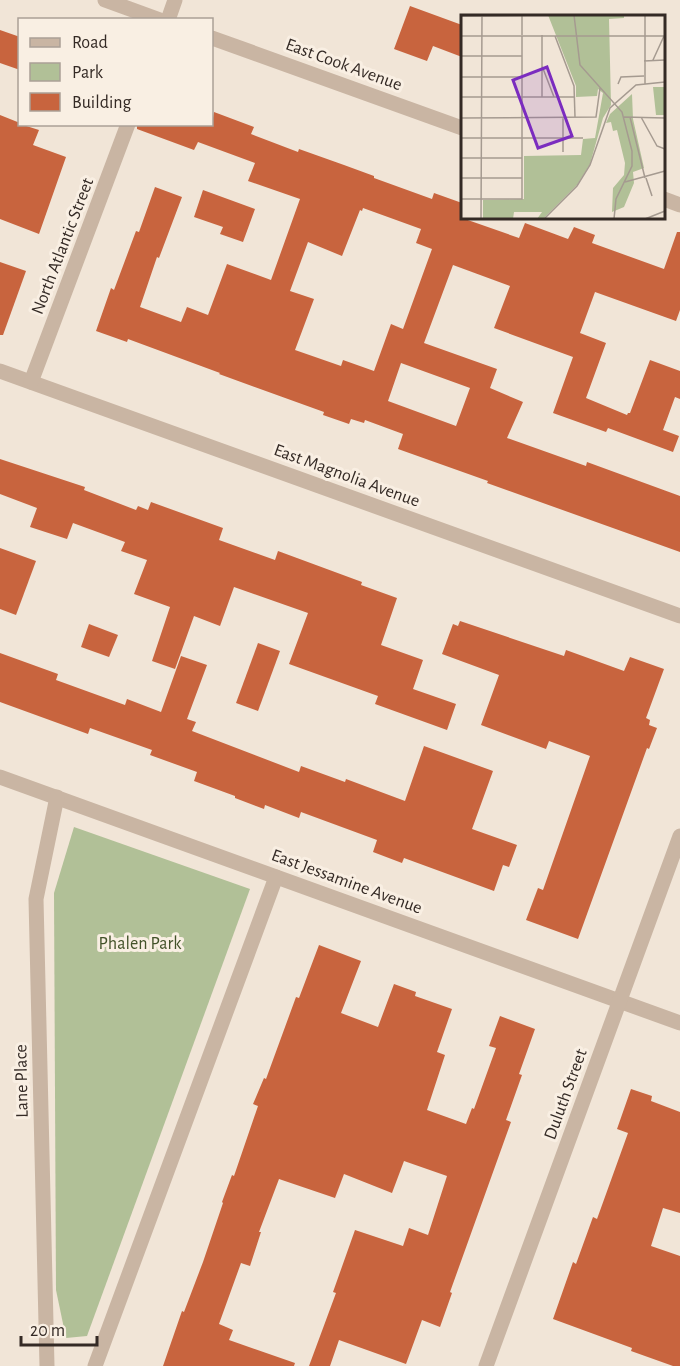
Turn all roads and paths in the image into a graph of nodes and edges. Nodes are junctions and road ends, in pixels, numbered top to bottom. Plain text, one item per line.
1 (105, 0) edge
2 (175, 0) edge
3 (154, 18) edge
4 (169, 18) edge
5 (213, 38) edge
6 (127, 126) edge
7 (461, 128) edge
8 (665, 200) edge
9 (680, 205) edge
10 (0, 371) edge
11 (32, 382) junction
12 (680, 616) edge
13 (0, 777) edge
14 (57, 797) junction
15 (680, 836) edge
16 (276, 877) junction
17 (620, 1001) junction
18 (680, 1023) edge
19 (490, 1365) edge
20 (47, 1366) edge
21 (95, 1366) edge

1 - 3 street
2 - 4 street
5 - 7 street, East Cook Avenue
6 - 11 street, North Atlantic Street
8 - 9 street
10 - 11 street, East Magnolia Avenue
11 - 12 street, East Magnolia Avenue
13 - 14 street, East Jessamine Avenue
14 - 16 street, East Jessamine Avenue
14 - 20 street, Lane Place
15 - 17 street, Duluth Street
16 - 17 street, East Jessamine Avenue
16 - 21 street
17 - 18 street, East Jessamine Avenue
17 - 19 street, Duluth Street

